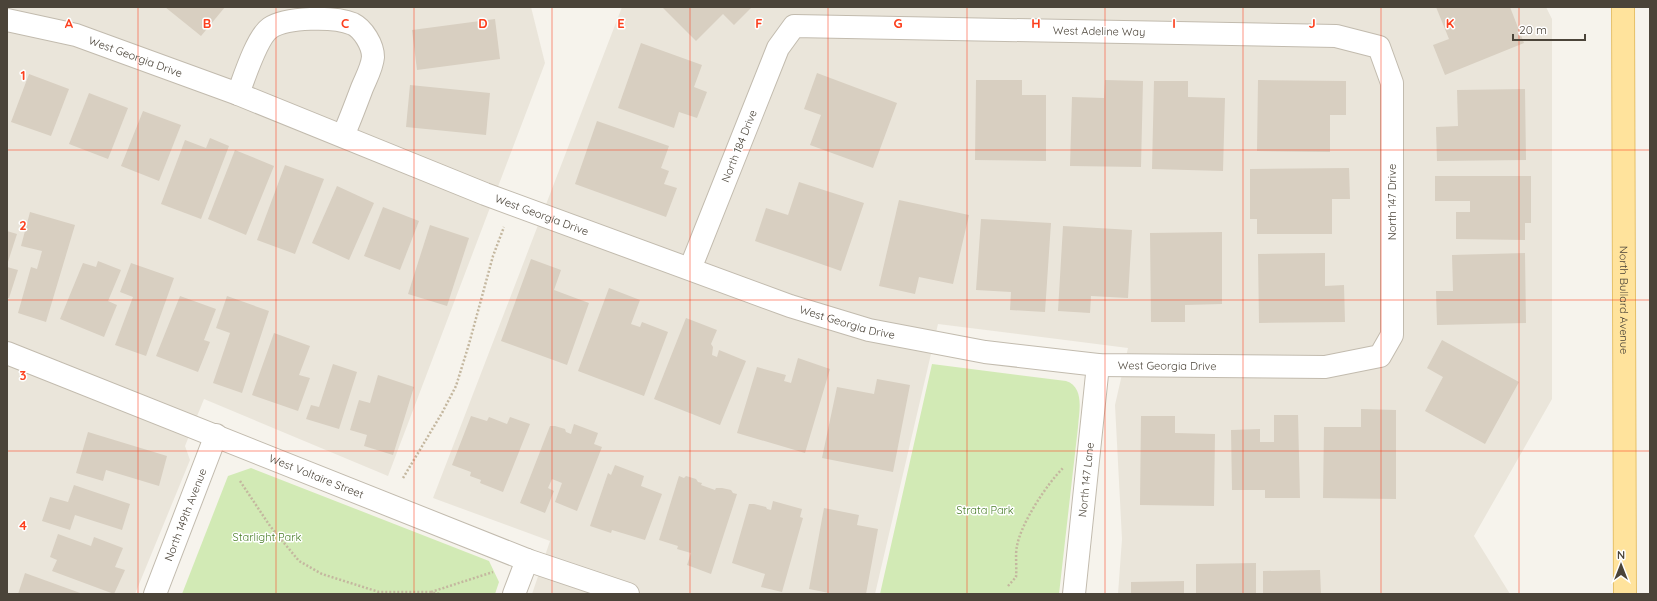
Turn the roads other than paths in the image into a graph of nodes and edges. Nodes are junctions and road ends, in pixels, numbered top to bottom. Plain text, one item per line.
1 (1623, 7) edge
2 (7, 20) edge
3 (794, 26) joint
4 (1378, 48) joint
5 (238, 94) junction
6 (343, 136) junction
7 (690, 269) junction
8 (7, 353) edge
9 (1380, 356) joint
10 (1098, 365) junction
11 (216, 435) junction
12 (527, 560) junction
13 (155, 594) edge
14 (514, 594) edge
15 (628, 594) edge
16 (1074, 594) edge
17 (1625, 594) edge

1 - 17 main road, North Bullard Avenue
2 - 5 street, West Georgia Drive
3 - 4 street, West Adeline Way
3 - 7 street, North 184 Drive
4 - 9 street, North 147 Drive
5 - 6 street, West Georgia Drive
5 - 6 street
6 - 7 street, West Georgia Drive
7 - 10 street, West Georgia Drive
8 - 11 street, West Voltaire Street
9 - 10 street, West Georgia Drive
10 - 16 street, North 147 Lane
11 - 12 street, West Voltaire Street
11 - 13 street, North 149th Avenue
12 - 14 street
12 - 15 street, West Voltaire Street

